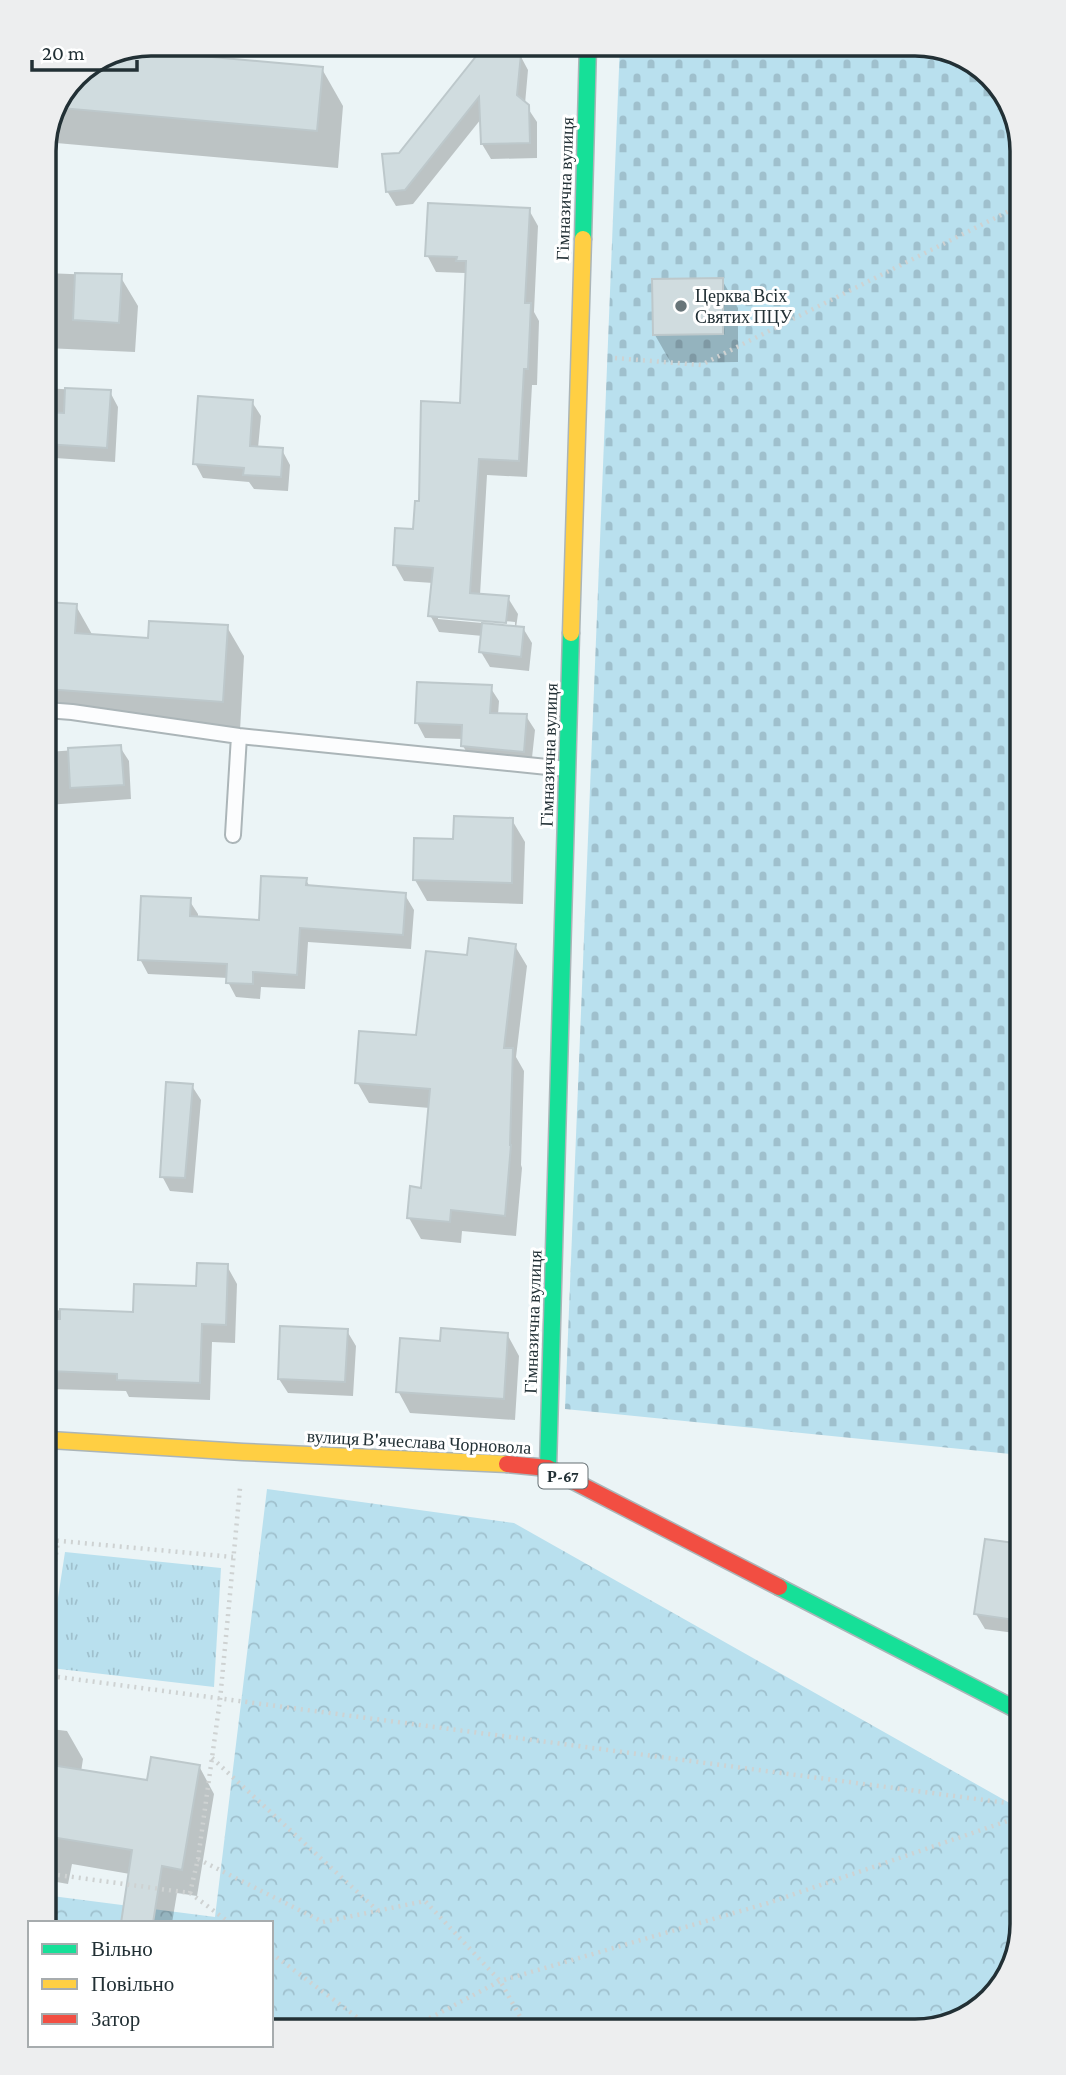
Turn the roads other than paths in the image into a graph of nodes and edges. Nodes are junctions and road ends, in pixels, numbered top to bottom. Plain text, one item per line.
1 (588, 56) edge
2 (56, 711) edge
3 (239, 736) junction
4 (568, 769) junction
5 (233, 835) dead end
6 (56, 1440) edge
7 (548, 1468) junction
8 (1010, 1706) edge

1 - 4 street, Гімназична вулиця
2 - 3 lane
3 - 4 lane
3 - 5 lane
4 - 7 street, Гімназична вулиця
6 - 7 street, вулиця В'ячеслава Чорновола / Р-67
7 - 8 street, вулиця В'ячеслава Чорновола / Р-67

